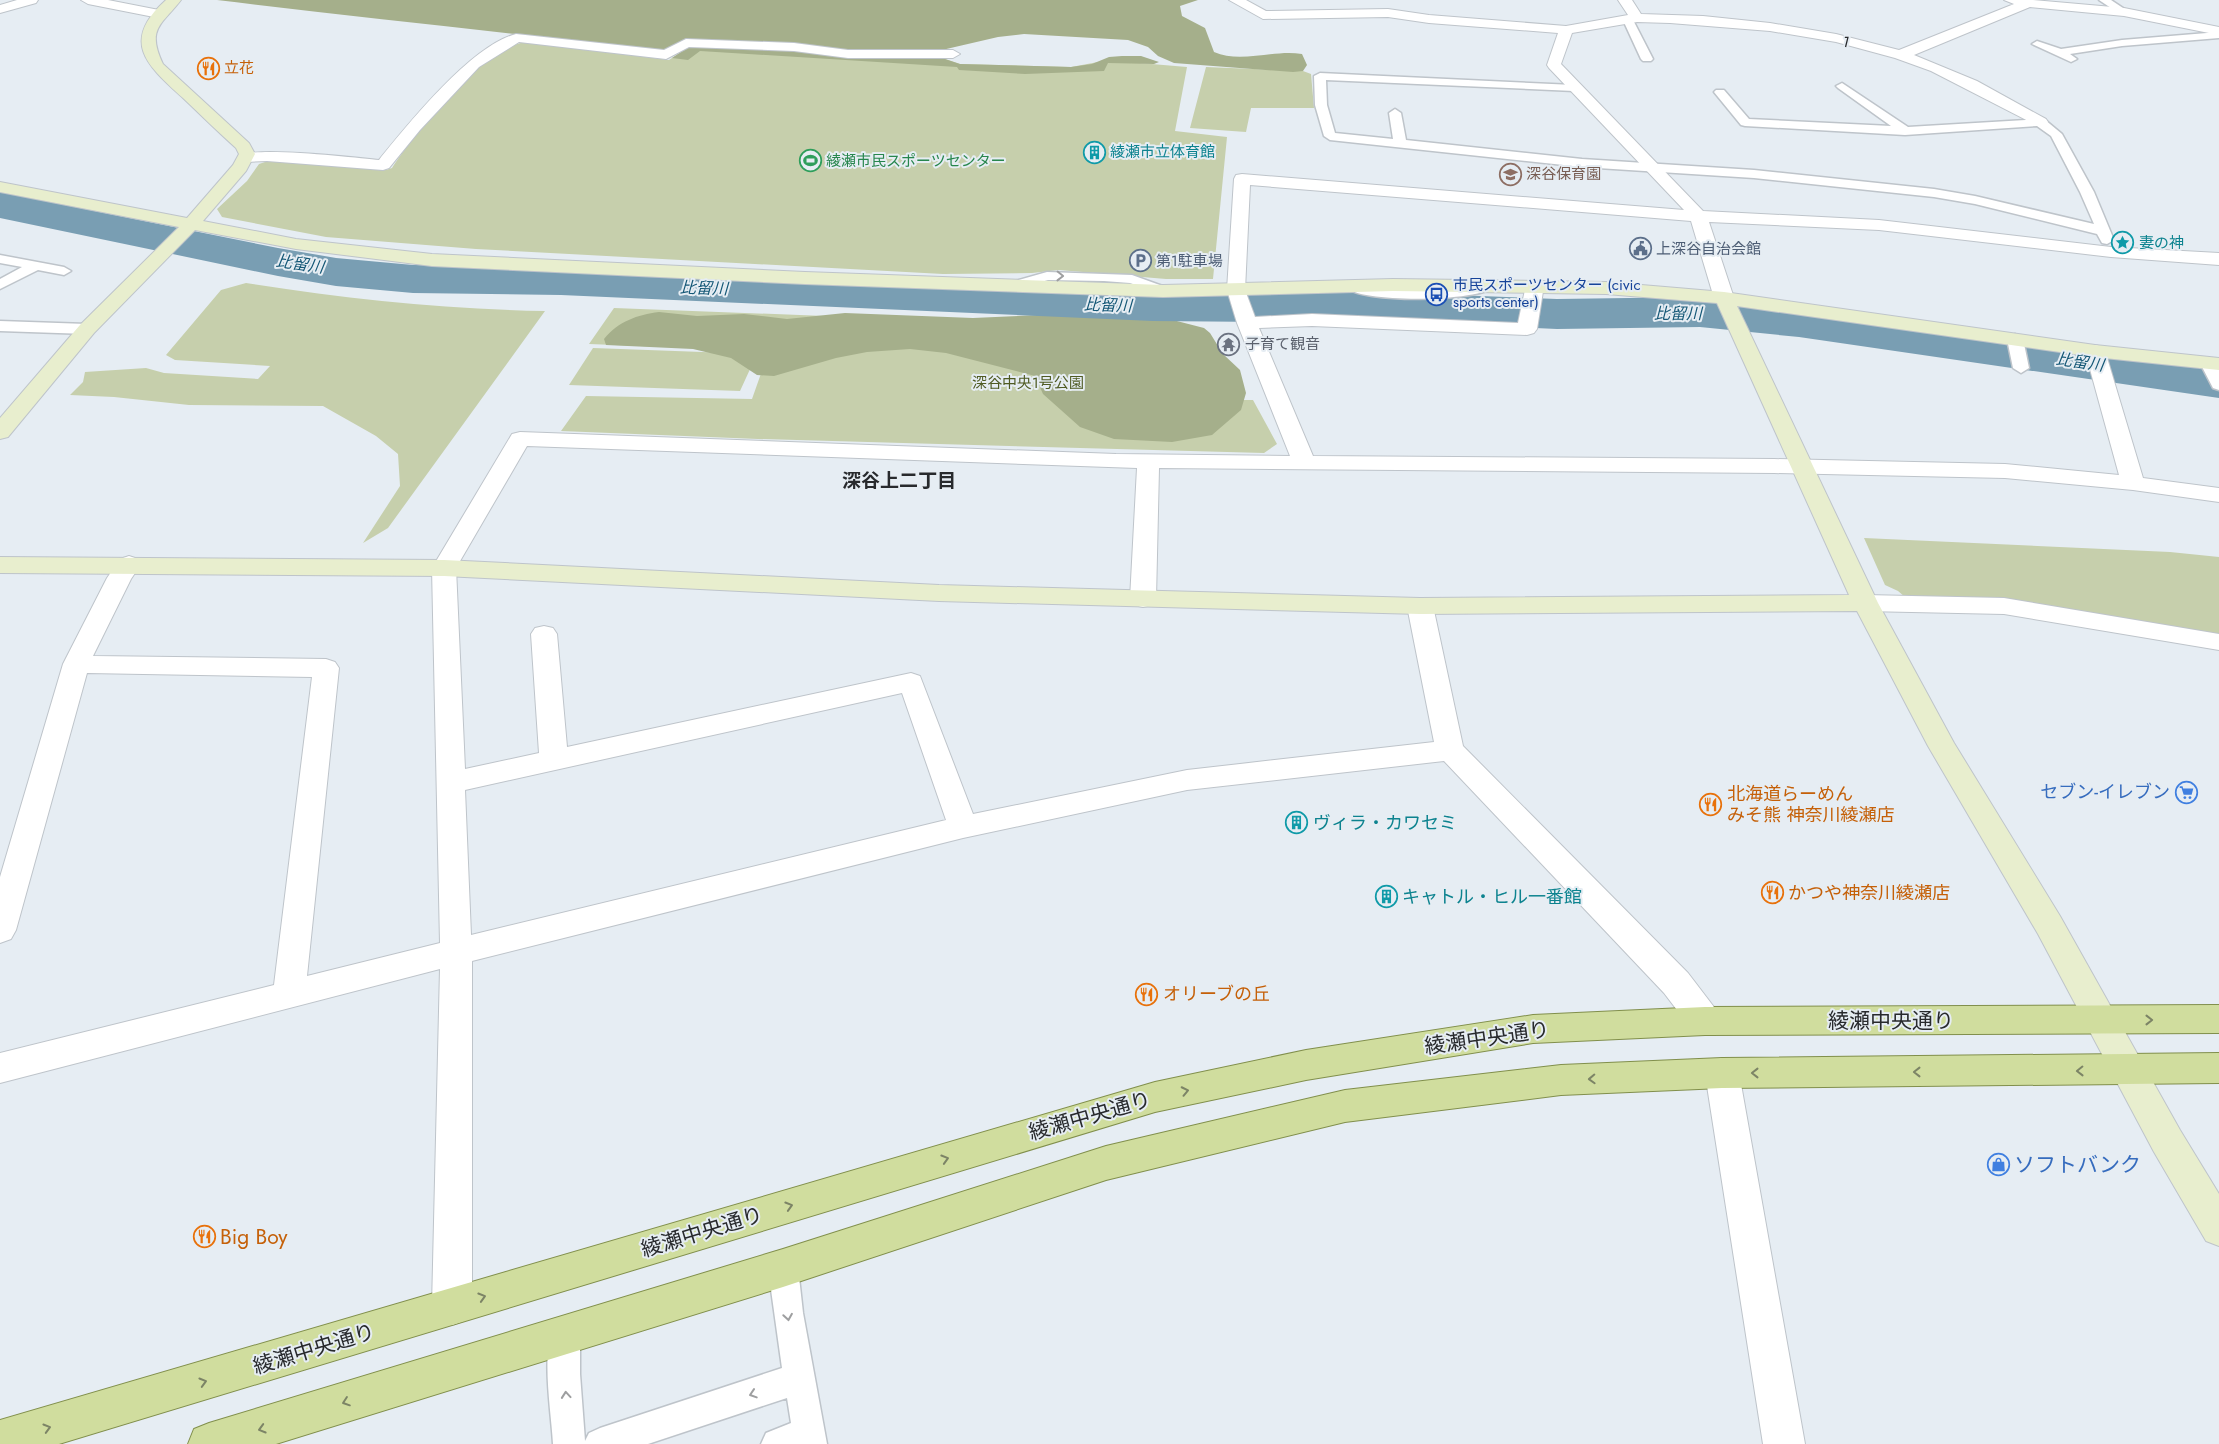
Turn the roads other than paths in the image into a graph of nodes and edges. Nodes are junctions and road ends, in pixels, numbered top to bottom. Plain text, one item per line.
1 (31, 0) edge
2 (88, 0) edge
3 (174, 0) edge
4 (1236, 0) edge
5 (1625, 0) edge
6 (2011, 0) edge
7 (2104, 0) edge
8 (2026, 4) junction
9 (0, 9) edge
10 (2124, 12) junction
11 (159, 14) junction
12 (1632, 19) junction
13 (1566, 30) junction
14 (2219, 33) edge
15 (2038, 44) dead end
16 (2060, 52) junction
17 (953, 54) dead end
18 (1900, 55) junction
19 (1647, 60) dead end
20 (2075, 62) dead end
21 (1842, 86) dead end
22 (1574, 88) junction
23 (1720, 92) dead end
24 (1395, 113) dead end
25 (2040, 122) junction
26 (1906, 131) junction
27 (1400, 144) junction
28 (246, 157) junction
29 (1651, 167) junction
30 (0, 187) edge
31 (1698, 216) junction
32 (187, 228) junction
33 (2104, 231) junction
34 (2111, 252) junction
35 (0, 259) edge
36 (2219, 259) edge
37 (35, 266) junction
38 (64, 271) dead end
39 (0, 285) edge
40 (1535, 285) junction
41 (1242, 308) junction
42 (1730, 311) junction
43 (0, 326) edge
44 (88, 329) junction
45 (2015, 343) junction
46 (2099, 362) junction
47 (2021, 368) dead end
48 (2215, 371) edge
49 (0, 432) edge
50 (1148, 461) junction
51 (1304, 462) junction
52 (1802, 467) junction
53 (2133, 483) junction
54 (2219, 496) edge
55 (129, 564) junction
56 (0, 565) edge
57 (444, 568) junction
58 (1143, 599) junction
59 (1865, 603) junction
60 (1420, 606) junction
61 (544, 634) dead end
62 (2219, 642) edge
63 (76, 664) junction
64 (1450, 750) junction
65 (554, 761) junction
66 (450, 783) junction
67 (963, 827) junction
68 (6, 883) edge
69 (0, 930) edge
70 (456, 952) junction
71 (304, 992) junction
72 (2100, 1020) junction
73 (2219, 1020) edge
74 (1704, 1021) junction
75 (0, 1068) edge
76 (2219, 1068) edge
77 (2128, 1070) junction
78 (1722, 1073) junction
79 (2219, 1228) edge
80 (783, 1268) junction
81 (452, 1306) junction
82 (565, 1334) junction
83 (799, 1378) junction
84 (810, 1439) edge
85 (0, 1441) edge
86 (209, 1444) edge
87 (569, 1444) edge
88 (600, 1444) edge
89 (777, 1444) edge
90 (1784, 1444) edge

1 - 9 street
2 - 11 street
3 - 11 street
4 - 13 street, 1
5 - 12 street
6 - 8 street
7 - 10 lane
8 - 10 street
8 - 18 street
10 - 14 street
11 - 28 street
12 - 13 street, 1
12 - 18 street, 1
12 - 19 lane
13 - 22 street
14 - 16 lane
15 - 16 lane
16 - 20 lane
17 - 28 street
18 - 25 street, 1
21 - 26 lane
22 - 27 lane
22 - 29 street
23 - 26 lane
24 - 27 lane
25 - 26 lane
25 - 33 lane, 1
27 - 29 lane
28 - 32 street
29 - 31 street
29 - 33 lane
30 - 32 street
31 - 34 street
31 - 41 street
31 - 42 street
32 - 41 street
32 - 44 street
33 - 34 lane, 1
34 - 36 street
35 - 37 lane
37 - 38 lane
37 - 39 lane
40 - 41 street
40 - 41 street
40 - 42 street
41 - 51 street
42 - 45 street
42 - 52 street
43 - 44 lane
44 - 49 street
45 - 46 street
45 - 47 lane
46 - 48 street
46 - 53 street
50 - 51 street
50 - 57 street
50 - 58 street
51 - 52 street
52 - 53 street
52 - 59 street
53 - 54 street
55 - 56 street
55 - 57 street
55 - 63 street
57 - 58 street
57 - 66 street
58 - 60 street
59 - 60 street
59 - 62 street
59 - 72 street
60 - 64 street
61 - 65 street
63 - 68 street
63 - 71 street
64 - 67 street
64 - 74 street
65 - 66 street
65 - 67 street
66 - 70 street
67 - 70 street
68 - 69 street
70 - 71 street
70 - 81 street
71 - 75 street
72 -> 73 main road, 綾瀬中央通り
72 - 74 main road, 綾瀬中央通り
72 - 77 street
81 -> 74 main road, 綾瀬中央通り
76 - 77 main road
77 -> 78 main road
77 - 79 street
78 -> 80 main road
78 - 90 street
80 - 82 main road
80 -> 83 lane
85 -> 81 main road, 綾瀬中央通り
82 -> 86 main road
87 -> 82 lane
83 - 84 lane
83 -> 88 lane
84 - 89 lane

